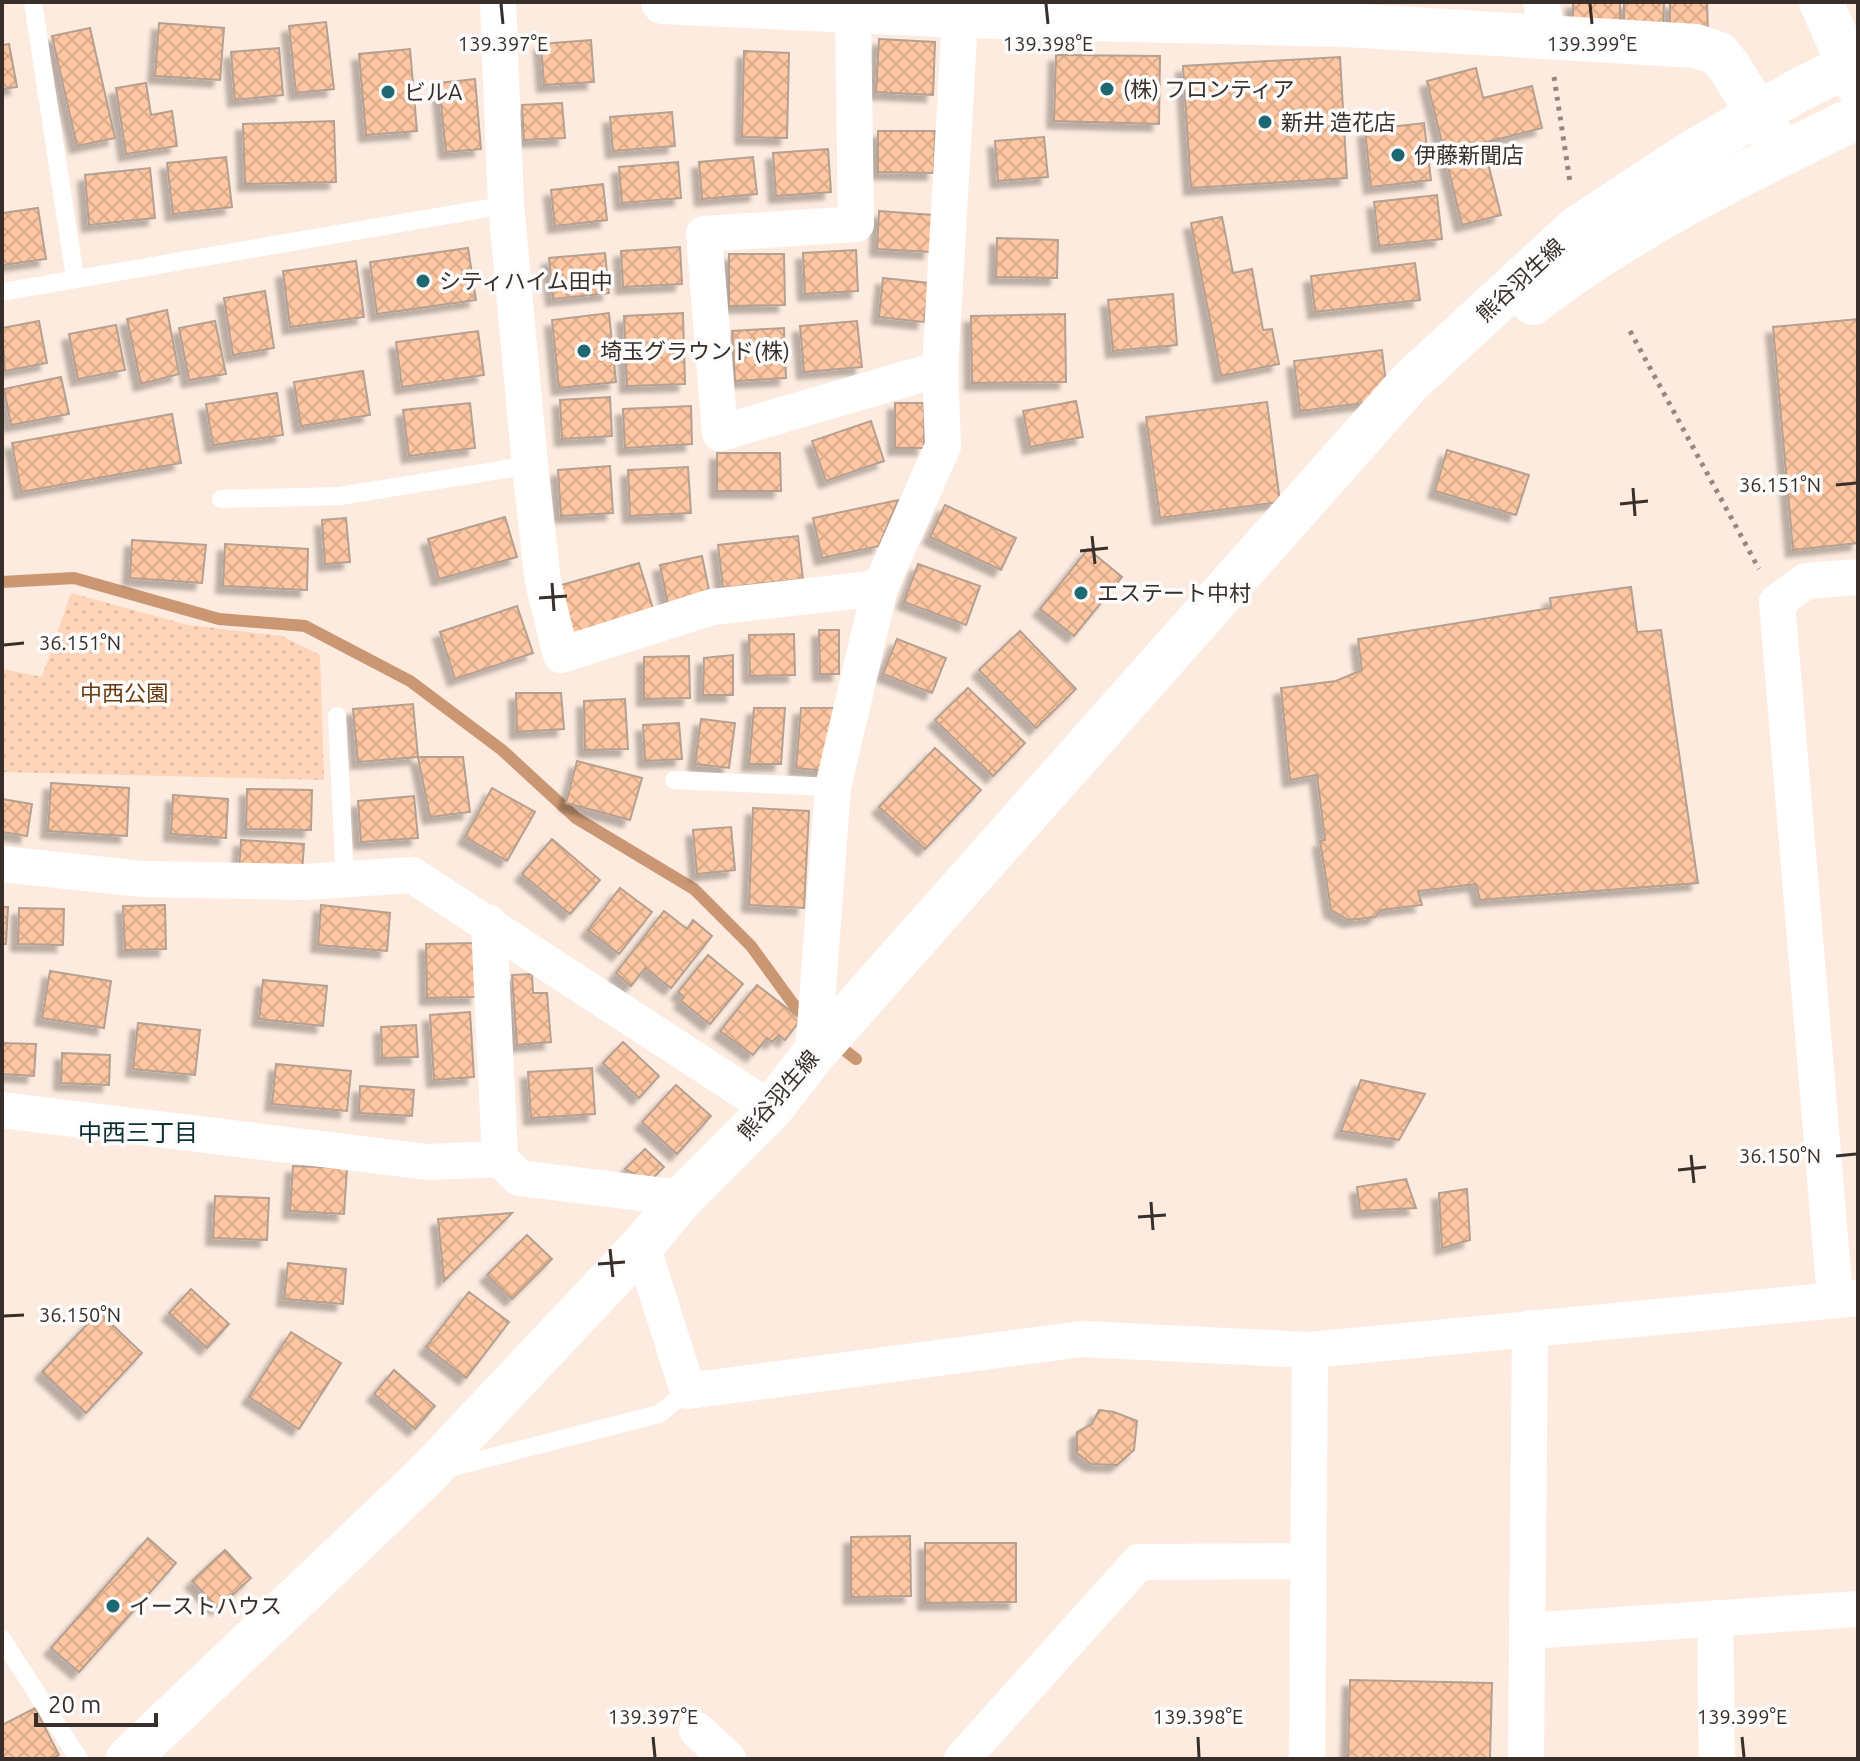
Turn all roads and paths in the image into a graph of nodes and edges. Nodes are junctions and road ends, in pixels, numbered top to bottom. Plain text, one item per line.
1 (33, 2) edge
2 (498, 2) edge
3 (663, 2) edge
4 (1821, 2) edge
5 (961, 9) edge
6 (853, 11) junction
7 (1544, 19) edge
8 (1854, 70) edge
9 (1757, 114) junction
10 (1858, 117) edge
11 (1782, 153) junction
12 (506, 205) junction
13 (1585, 243) junction
14 (75, 278) junction
15 (2, 292) edge
16 (1630, 331) dead end
17 (940, 369) junction
18 (530, 465) junction
19 (221, 499) dead end
20 (1858, 577) edge
21 (880, 588) junction
22 (1777, 602) junction
23 (337, 716) dead end
24 (674, 780) dead end
25 (833, 787) junction
26 (2, 864) edge
27 (345, 879) junction
28 (489, 923) junction
29 (822, 1032) junction
30 (771, 1109) junction
31 (2, 1110) edge
32 (500, 1159) junction
33 (682, 1198) junction
34 (642, 1246) junction
35 (1840, 1288) edge
36 (1530, 1328) junction
37 (1310, 1350) junction
38 (688, 1391) junction
39 (427, 1474) junction
40 (1308, 1561) junction
41 (287, 1607) junction
42 (1858, 1609) edge
43 (1715, 1618) junction
44 (1527, 1631) junction
45 (2, 1639) edge
46 (697, 1730) dead end
47 (79, 1759) edge
48 (128, 1759) edge
49 (158, 1759) edge
50 (728, 1759) edge
51 (962, 1759) edge
52 (1307, 1759) edge
53 (1526, 1759) edge
54 (1717, 1759) edge

1 - 14 lane
2 - 12 street
3 - 6 main road
4 - 8 main road, 熊谷羽生線
5 - 6 main road
5 - 7 main road
5 - 17 street
6 - 17 street
7 - 9 main road
7 - 13 path
8 - 9 main road, 熊谷羽生線
9 - 11 main road
9 - 13 main road, 熊谷羽生線
10 - 11 main road, 熊谷羽生線
11 - 13 main road, 熊谷羽生線
12 - 14 lane
12 - 18 street
13 - 29 main road, 熊谷羽生線
14 - 15 lane
16 - 22 path
17 - 21 street
18 - 19 lane
18 - 21 street
20 - 22 street
21 - 25 street
22 - 35 street
23 - 27 lane
24 - 25 lane
25 - 29 street
26 - 27 street
27 - 28 street
28 - 30 street
28 - 32 street
29 - 30 main road, 熊谷羽生線
30 - 33 main road, 熊谷羽生線
31 - 32 street
32 - 33 street
33 - 34 main road, 熊谷羽生線
34 - 38 street
34 - 39 main road, 熊谷羽生線
35 - 36 street
36 - 37 street
36 - 44 street
37 - 38 street
37 - 40 street
38 - 39 lane
39 - 41 main road, 熊谷羽生線
40 - 51 street
40 - 52 street
41 - 48 main road, 熊谷羽生線
41 - 49 main road, 熊谷羽生線
42 - 43 street
43 - 44 street
43 - 54 street
44 - 53 street
45 - 47 lane
46 - 50 street

